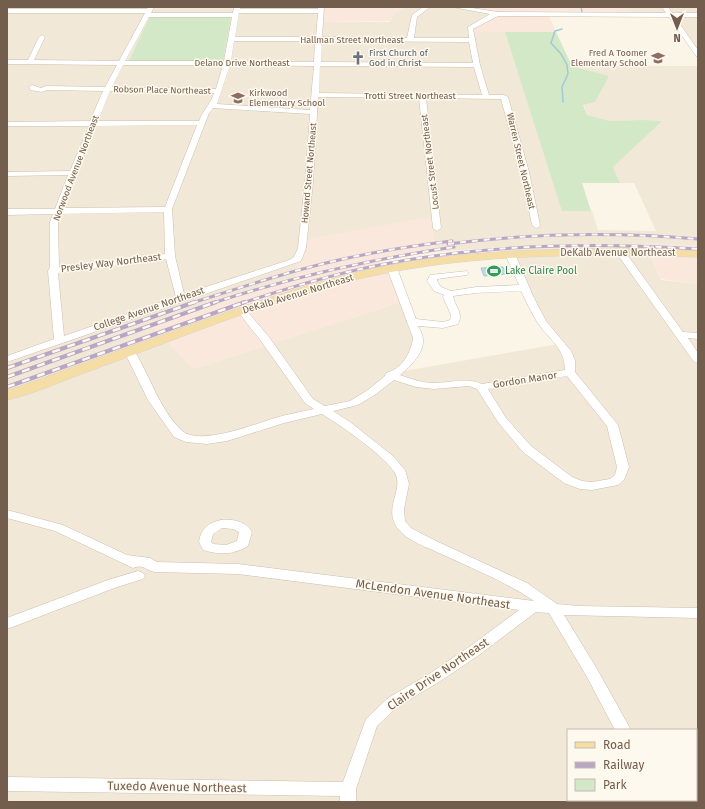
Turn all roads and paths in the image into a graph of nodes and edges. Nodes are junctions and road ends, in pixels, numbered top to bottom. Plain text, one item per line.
1 (427, 7) edge
2 (455, 7) edge
3 (496, 7) edge
4 (622, 7) edge
5 (666, 7) edge
6 (63, 9) edge
7 (321, 9) edge
8 (7, 11) edge
9 (149, 11) edge
10 (236, 11) edge
11 (498, 14) junction
12 (627, 15) junction
13 (671, 15) junction
14 (698, 15) edge
15 (42, 37) dead end
16 (232, 39) junction
17 (319, 40) junction
18 (410, 40) junction
19 (472, 40) junction
20 (697, 51) edge
21 (7, 62) edge
22 (30, 62) junction
23 (122, 62) junction
24 (227, 63) junction
25 (316, 64) junction
26 (477, 65) junction
27 (46, 88) dead end
28 (107, 89) junction
29 (217, 92) junction
30 (315, 95) junction
31 (422, 96) junction
32 (486, 96) junction
33 (504, 97) joint
34 (211, 106) junction
35 (314, 112) junction
36 (202, 122) junction
37 (94, 123) junction
38 (7, 124) edge
39 (74, 173) junction
40 (7, 174) edge
41 (168, 209) junction
42 (58, 210) junction
43 (7, 212) edge
44 (536, 225) dead end
45 (437, 228) dead end
46 (620, 251) junction
47 (510, 254) junction
48 (698, 254) edge
49 (170, 256) junction
50 (292, 262) joint
51 (392, 268) junction
52 (53, 270) junction
53 (464, 273) dead end
54 (524, 288) junction
55 (450, 294) junction
56 (181, 299) junction
57 (242, 311) junction
58 (412, 322) junction
59 (680, 335) junction
60 (698, 336) edge
61 (59, 341) junction
62 (130, 351) junction
63 (7, 359) edge
64 (698, 360) edge
65 (570, 372) junction
66 (390, 375) junction
67 (480, 387) junction
68 (7, 396) edge
69 (321, 410) junction
70 (7, 514) edge
71 (224, 551) dead end
72 (142, 567) junction
73 (222, 568) junction
74 (534, 606) junction
75 (553, 608) junction
76 (698, 613) edge
77 (7, 624) edge
78 (622, 729) edge
79 (7, 784) edge
80 (348, 795) edge

1 - 18 street
2 - 11 street
3 - 11 street
4 - 12 street
5 - 13 street
6 - 8 street
6 - 9 street
7 - 10 street
7 - 17 street, Howard Street Northeast
9 - 10 street
9 - 23 street, Norwood Avenue Northeast
10 - 16 street
11 - 12 street
11 - 19 street
12 - 13 street
13 - 14 street
13 - 20 street
15 - 22 street
16 - 17 street, Hallman Street Northeast
16 - 24 street
17 - 18 street, Hallman Street Northeast
17 - 25 street, Howard Street Northeast
18 - 19 street, Hallman Street Northeast
19 - 26 street
21 - 22 street, Delano Drive Northeast
22 - 23 street, Delano Drive Northeast
23 - 24 street, Delano Drive Northeast
23 - 28 street, Norwood Avenue Northeast
24 - 25 street, Delano Drive Northeast
24 - 29 street
25 - 26 street, Delano Drive Northeast
25 - 30 street, Howard Street Northeast
26 - 32 street
27 - 28 street, Robson Place Northeast
28 - 29 street, Robson Place Northeast
28 - 37 street, Norwood Avenue Northeast
29 - 34 street
30 - 31 street, Trotti Street Northeast
30 - 35 street, Howard Street Northeast
31 - 32 street, Trotti Street Northeast
31 - 45 street, Locust Street Northeast
32 - 33 street, Trotti Street Northeast
33 - 44 street, Warren Street Northeast
34 - 35 street
34 - 36 street
35 - 50 street, Howard Street Northeast
36 - 37 street
36 - 41 street
37 - 38 street
37 - 39 street, Norwood Avenue Northeast
39 - 40 street
39 - 42 street, Norwood Avenue Northeast
41 - 42 street
41 - 49 street
42 - 43 street
42 - 52 street, Norwood Avenue Northeast
46 - 47 main road, DeKalb Avenue Northeast
46 - 48 main road, DeKalb Avenue Northeast
46 - 59 street
47 - 51 main road, DeKalb Avenue Northeast
47 - 54 street
49 - 52 street, Presley Way Northeast
49 - 56 street
50 - 56 street, College Avenue Northeast
51 - 57 main road, DeKalb Avenue Northeast
51 - 58 street
52 - 61 street, Norwood Avenue Northeast
53 - 55 street
54 - 55 street
54 - 65 street
55 - 58 street
56 - 61 street, College Avenue Northeast
57 - 62 main road, DeKalb Avenue Northeast
57 - 69 street
58 - 66 street
59 - 60 street
59 - 64 street
61 - 63 street, College Avenue Northeast
62 - 68 main road, DeKalb Avenue Northeast
62 - 69 street
65 - 67 street, Gordon Manor
65 - 67 street
66 - 67 street, Gordon Manor
66 - 69 street
69 - 75 street
70 - 72 street
71 - 73 street
72 - 73 street, McLendon Avenue Northeast
72 - 77 street, McLendon Avenue Northeast
73 - 74 street, McLendon Avenue Northeast
74 - 75 street, McLendon Avenue Northeast
74 - 80 street, Claire Drive Northeast
75 - 76 street, McLendon Avenue Northeast
75 - 78 street
79 - 80 street, Tuxedo Avenue Northeast

